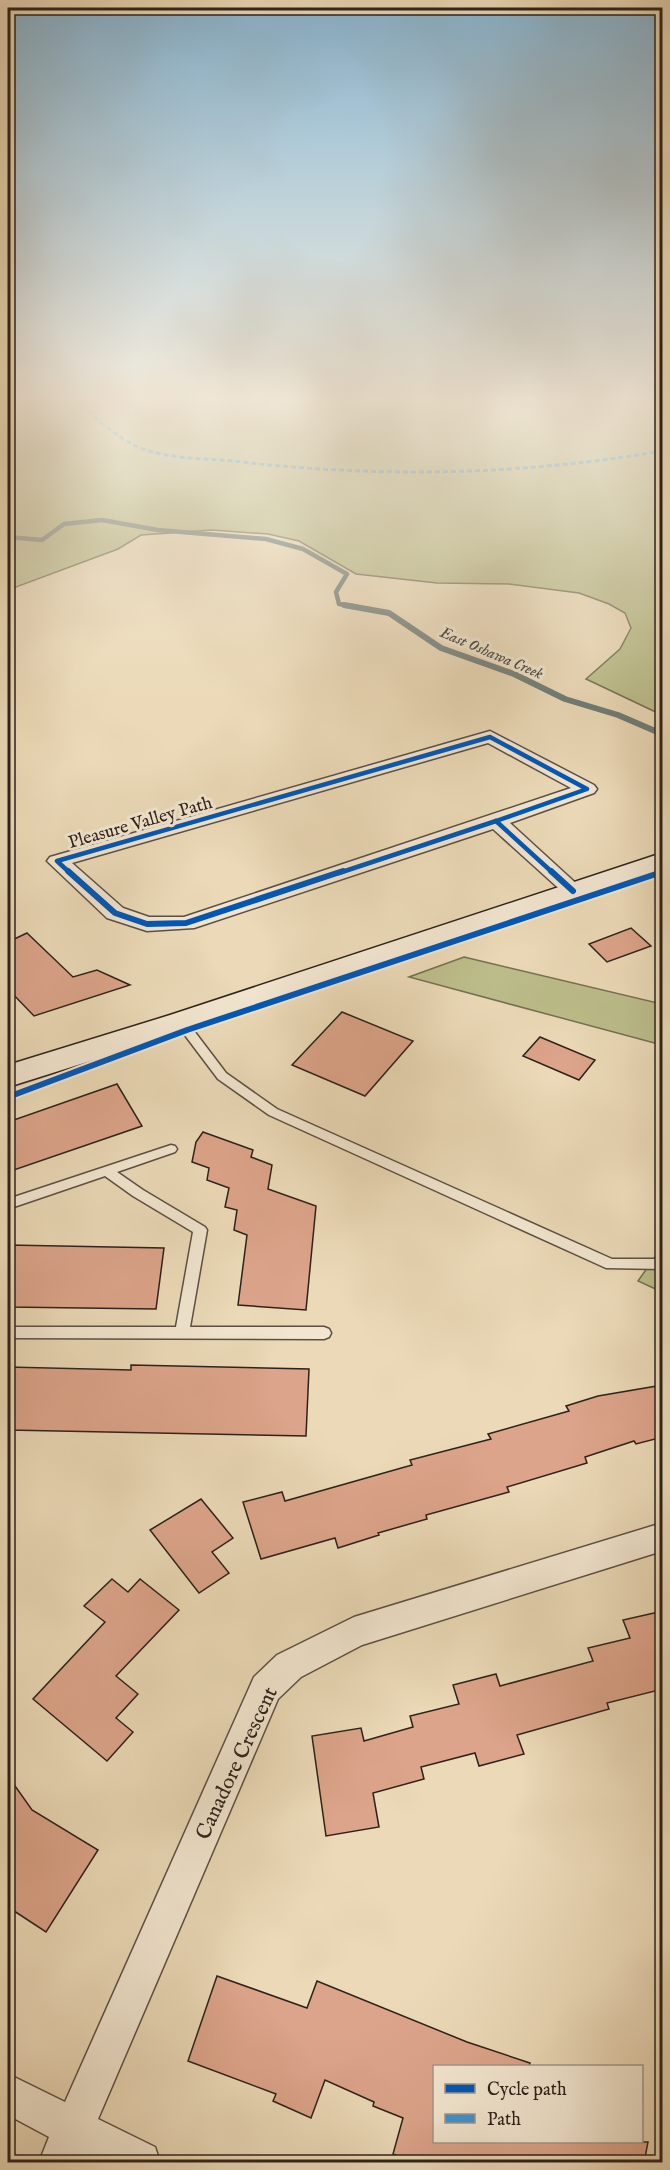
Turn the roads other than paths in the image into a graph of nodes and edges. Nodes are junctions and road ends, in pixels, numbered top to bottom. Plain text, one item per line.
1 (496, 821) junction
2 (663, 861) edge
3 (573, 891) junction
4 (181, 1022) junction
5 (8, 1076) edge
6 (171, 1149) dead end
7 (107, 1170) junction
8 (8, 1204) edge
9 (663, 1264) edge
10 (8, 1333) edge
11 (182, 1333) junction
12 (324, 1333) dead end
13 (663, 1537) edge
14 (8, 2094) edge
15 (67, 2145) edge
16 (140, 2163) edge

1 - 1 street, Pleasure Valley Path
1 - 3 street
2 - 3 main road
3 - 4 main road
4 - 5 main road
4 - 9 lane
6 - 7 lane
7 - 8 lane
7 - 11 lane
10 - 11 lane
11 - 12 lane
13 - 15 street, Canadore Crescent
14 - 15 street
15 - 16 street

